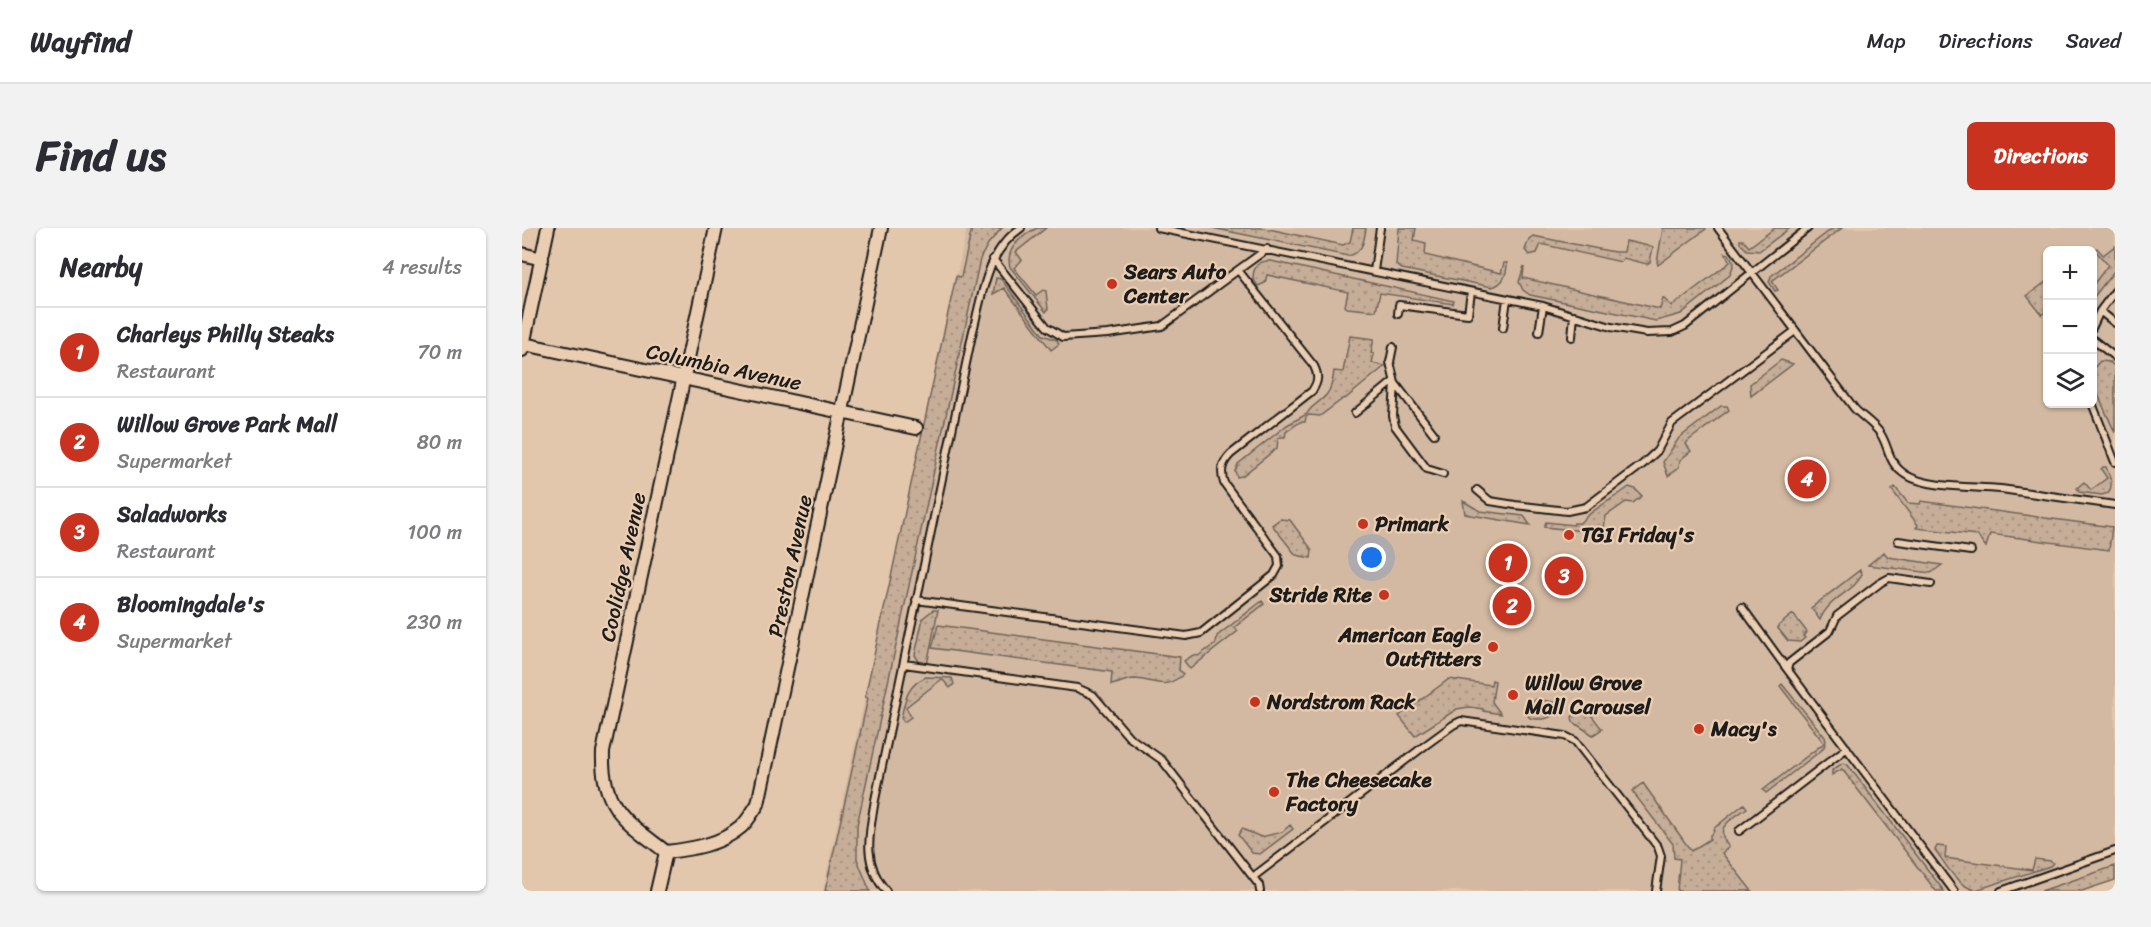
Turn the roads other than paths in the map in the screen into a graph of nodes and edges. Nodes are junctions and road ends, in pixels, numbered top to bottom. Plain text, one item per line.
1 (548, 228) edge
2 (716, 228) edge
3 (881, 228) edge
4 (1021, 228) edge
5 (1158, 228) edge
6 (1380, 228) edge
7 (1718, 228) edge
8 (1808, 228) edge
9 (1267, 249) junction
10 (522, 254) edge
11 (542, 259) junction
12 (993, 259) junction
13 (1238, 270) junction
14 (1374, 272) junction
15 (1751, 272) junction
16 (2115, 291) edge
17 (1471, 292) junction
18 (1507, 299) junction
19 (1543, 306) junction
20 (1433, 310) junction
21 (2100, 310) junction
22 (1398, 314) dead end
23 (1468, 314) junction
24 (1574, 315) junction
25 (2097, 317) edge
26 (1432, 318) dead end
27 (1467, 323) dead end
28 (2115, 323) edge
29 (1503, 328) dead end
30 (1795, 331) junction
31 (1539, 332) dead end
32 (1572, 337) dead end
33 (2097, 343) edge
34 (523, 347) edge
35 (1393, 347) dead end
36 (2115, 357) edge
37 (684, 379) junction
38 (1394, 382) junction
39 (2094, 408) edge
40 (843, 412) junction
41 (1355, 413) dead end
42 (916, 428) dead end
43 (1434, 434) dead end
44 (2115, 462) edge
45 (1443, 474) dead end
46 (1477, 490) dead end
47 (2115, 505) edge
48 (1898, 541) dead end
49 (1971, 551) dead end
50 (1931, 584) dead end
51 (916, 600) junction
52 (1742, 607) dead end
53 (904, 664) junction
54 (1787, 669) junction
55 (1847, 748) junction
56 (1739, 831) dead end
57 (2115, 851) edge
58 (666, 852) junction
59 (1253, 877) junction
60 (657, 891) edge
61 (886, 891) edge
62 (1260, 891) edge
63 (1656, 891) edge
64 (1954, 891) edge
65 (2001, 891) edge

1 - 11 street
2 - 37 street, Coolidge Avenue
3 - 40 street, Preston Avenue
4 - 12 lane
5 - 9 lane
6 - 14 lane
7 - 15 lane
8 - 15 lane
9 - 13 lane
9 - 14 lane
10 - 11 street
11 - 34 street
12 - 13 lane
12 - 51 lane
13 - 51 lane
14 - 17 lane
15 - 24 lane
15 - 30 lane
16 - 21 lane
17 - 18 lane
17 - 23 lane
18 - 19 lane
18 - 29 lane
19 - 24 lane
19 - 31 lane
20 - 22 lane
20 - 23 lane
20 - 26 lane
21 - 25 lane
21 - 28 lane
23 - 27 lane
24 - 32 lane
30 - 46 lane
30 - 47 lane
33 - 36 lane
34 - 37 street, Columbia Avenue
35 - 38 lane
37 - 40 street, Columbia Avenue
37 - 58 street, Coolidge Avenue
38 - 41 lane
38 - 43 lane
38 - 45 lane
39 - 44 lane
40 - 42 street, Columbia Avenue
40 - 58 street, Preston Avenue
48 - 49 lane
50 - 54 lane
51 - 53 lane
52 - 54 lane
53 - 59 lane
53 - 61 lane
54 - 55 lane
55 - 56 lane
55 - 64 lane
57 - 65 lane
58 - 60 street
59 - 62 lane
59 - 63 lane

